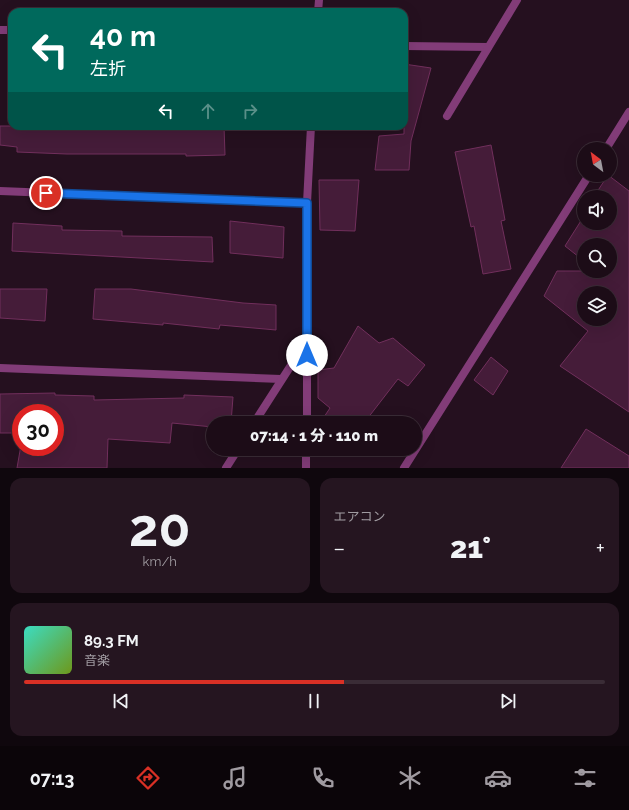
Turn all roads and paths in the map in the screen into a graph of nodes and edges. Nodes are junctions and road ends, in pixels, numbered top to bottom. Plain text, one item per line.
1 (517, 0) edge
2 (408, 46) edge
3 (488, 47) junction
4 (629, 112) edge
5 (447, 116) dead end
6 (311, 130) edge
7 (610, 142) edge
8 (585, 182) edge
9 (0, 191) edge
10 (307, 203) junction
11 (307, 341) junction
12 (0, 368) edge
13 (281, 379) junction
14 (258, 416) edge
15 (306, 416) edge
16 (234, 456) edge
17 (306, 456) edge
18 (226, 468) edge
19 (306, 468) edge
20 (404, 468) edge

1 - 3 street
2 - 3 street
3 - 5 street
4 - 7 street
6 - 10 street
8 - 20 street
9 - 10 street
10 - 11 street
11 - 13 street
11 - 15 street
12 - 13 street
13 - 14 street
16 - 18 street
17 - 19 street

